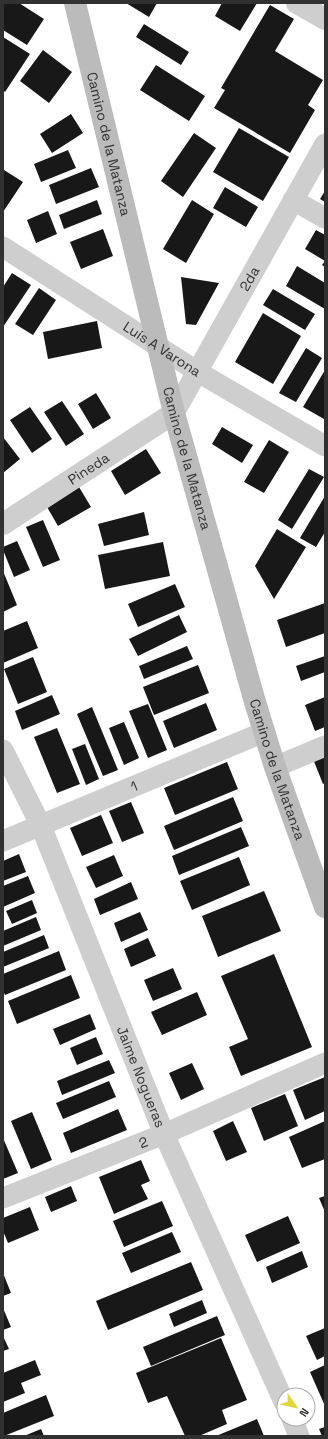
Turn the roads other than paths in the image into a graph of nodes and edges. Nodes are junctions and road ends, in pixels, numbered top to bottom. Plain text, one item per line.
1 (75, 3) edge
2 (297, 3) edge
3 (325, 19) edge
4 (325, 144) edge
5 (294, 200) junction
6 (325, 218) edge
7 (3, 247) edge
8 (158, 347) junction
9 (198, 372) junction
10 (174, 413) junction
11 (325, 446) edge
12 (3, 524) edge
13 (264, 732) junction
14 (325, 746) edge
15 (3, 750) edge
16 (275, 767) junction
17 (41, 826) junction
18 (3, 842) edge
19 (325, 907) edge
20 (325, 1063) edge
21 (164, 1134) junction
22 (3, 1198) edge
23 (277, 1387) edge

1 - 8 main road, Camino de la Matanza
2 - 3 street
4 - 5 street, 2da
5 - 6 street
5 - 9 street, 2da
7 - 8 street, Luís A Varona
8 - 9 street, Luís A Varona
8 - 10 main road, Camino de la Matanza
9 - 10 street, 2da
9 - 11 street, Luís A Varona
10 - 12 street, Pineda
10 - 13 main road, Camino de la Matanza
13 - 16 main road, Camino de la Matanza
13 - 17 street, 1
14 - 16 street
15 - 17 street, Jaime Nogueras
16 - 19 main road, Camino de la Matanza
17 - 18 street, 1
17 - 21 street, Jaime Nogueras
20 - 21 street, 2
21 - 22 street, 2
21 - 23 street, Jaime Nogueras

